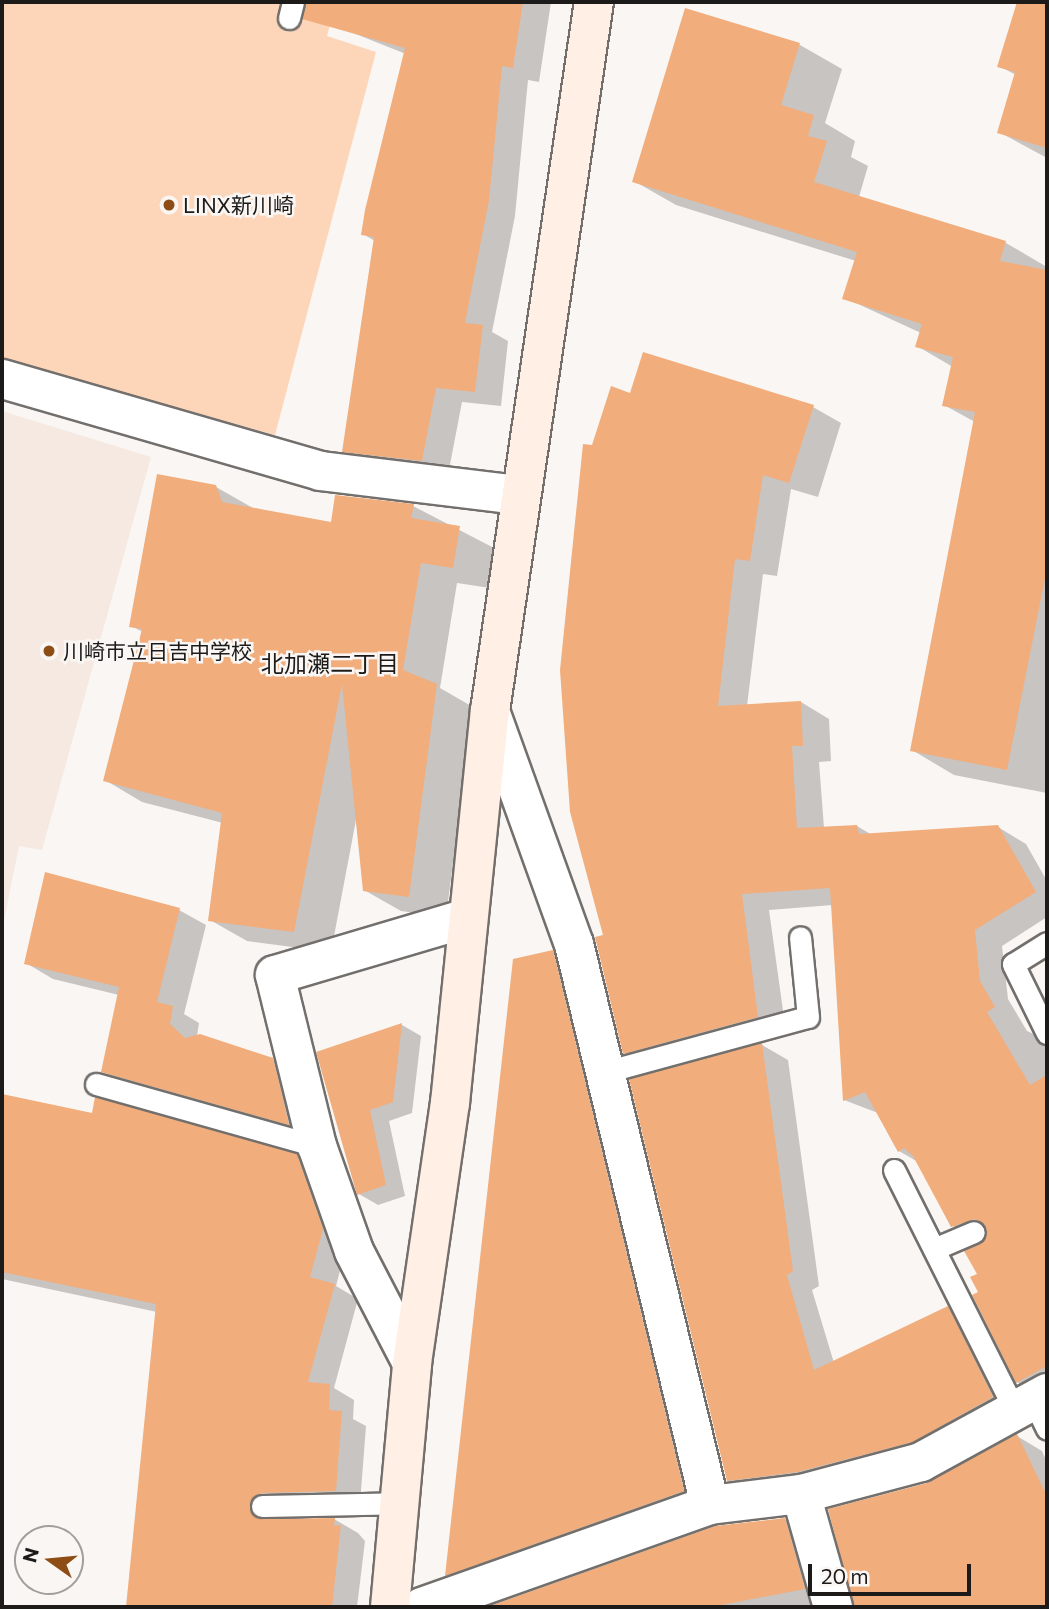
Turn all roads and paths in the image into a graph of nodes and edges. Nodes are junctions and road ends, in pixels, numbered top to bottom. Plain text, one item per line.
1 (593, 2) edge
2 (2, 379) edge
3 (519, 495) junction
4 (490, 711) junction
5 (467, 918) junction
6 (800, 937) dead end
7 (1047, 943) edge
8 (1047, 1033) edge
9 (605, 1072) junction
10 (96, 1084) dead end
11 (317, 1146) junction
12 (894, 1170) dead end
13 (975, 1232) dead end
14 (934, 1249) junction
15 (412, 1363) junction
16 (1035, 1407) edge
17 (801, 1494) junction
18 (400, 1503) junction
19 (710, 1505) junction
20 (262, 1506) dead end
21 (390, 1607) edge
22 (422, 1607) edge
23 (833, 1607) edge

1 - 3 street
2 - 3 street
3 - 4 street
4 - 5 street
4 - 9 street
5 - 11 street
5 - 15 street
6 - 9 lane
7 - 8 lane
9 - 19 street
10 - 11 lane
11 - 15 street
12 - 14 lane
13 - 14 lane
14 - 16 lane
15 - 18 street
16 - 17 street
17 - 19 street
17 - 23 street
18 - 20 lane
18 - 21 street
19 - 22 street

